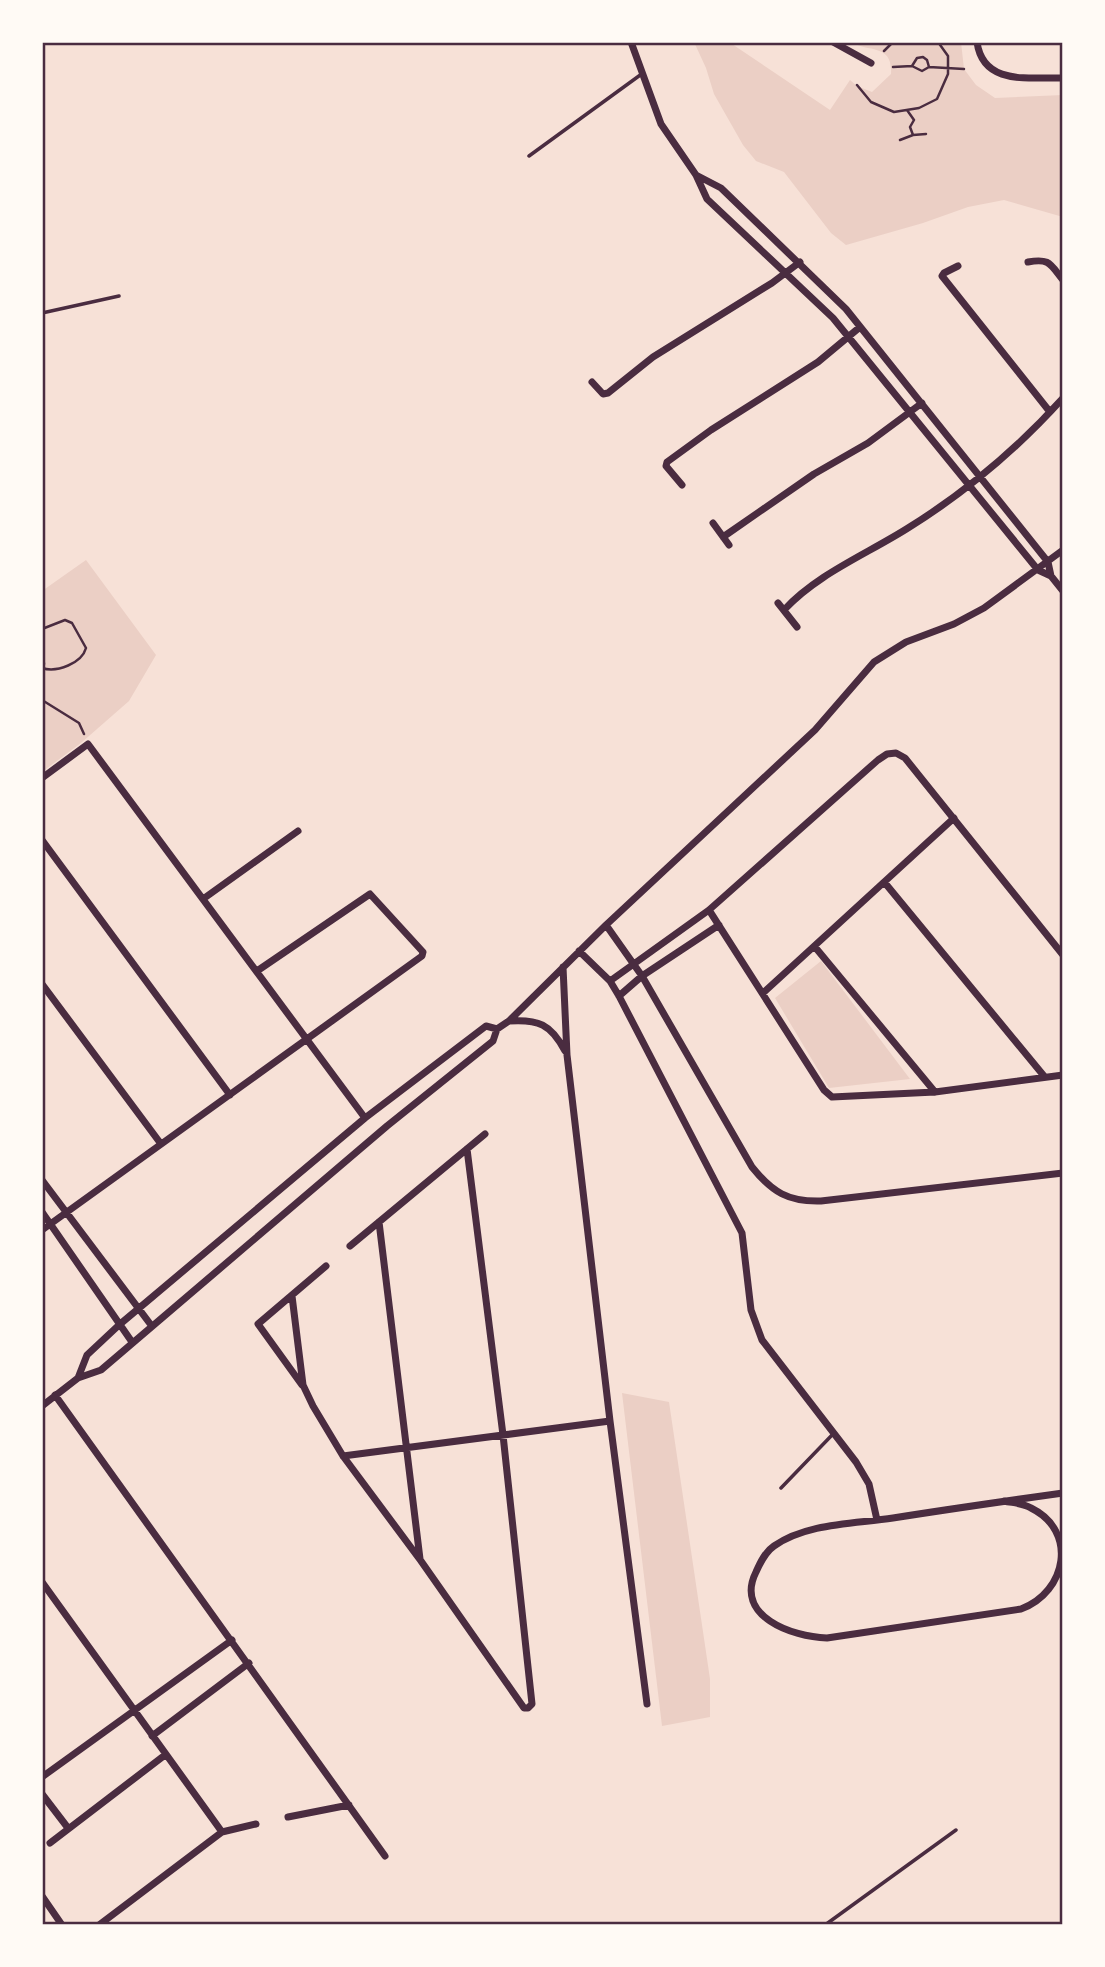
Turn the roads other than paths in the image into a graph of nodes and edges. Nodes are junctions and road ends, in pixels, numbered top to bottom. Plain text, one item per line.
1 (631, 42) edge
2 (833, 42) edge
3 (977, 42) edge
4 (871, 63) dead end
5 (643, 73) junction
6 (1063, 78) edge
7 (529, 156) dead end
8 (696, 175) junction
9 (800, 262) junction
10 (1028, 262) dead end
11 (958, 266) dead end
12 (787, 272) junction
13 (1063, 280) edge
14 (119, 296) dead end
15 (42, 313) edge
16 (860, 327) junction
17 (848, 337) junction
18 (592, 382) dead end
19 (1063, 398) edge
20 (922, 403) junction
21 (910, 412) junction
22 (1050, 412) junction
23 (980, 477) junction
24 (682, 485) dead end
25 (970, 486) junction
26 (713, 523) dead end
27 (723, 537) junction
28 (729, 545) dead end
29 (1063, 550) edge
30 (1048, 562) junction
31 (1038, 570) junction
32 (1051, 576) junction
33 (1063, 591) edge
34 (778, 603) dead end
35 (784, 610) junction
36 (797, 627) dead end
37 (42, 778) edge
38 (954, 818) junction
39 (298, 831) dead end
40 (42, 840) edge
41 (885, 883) junction
42 (203, 899) junction
43 (709, 910) junction
44 (606, 925) junction
45 (719, 925) junction
46 (815, 947) junction
47 (579, 951) junction
48 (1063, 955) edge
49 (635, 965) junction
50 (563, 967) junction
51 (257, 971) junction
52 (642, 976) junction
53 (610, 981) junction
54 (42, 984) edge
55 (763, 993) junction
56 (619, 996) junction
57 (509, 1021) junction
58 (497, 1029) junction
59 (307, 1039) junction
60 (567, 1055) junction
61 (1063, 1075) edge
62 (1045, 1076) junction
63 (935, 1092) junction
64 (230, 1095) junction
65 (365, 1118) junction
66 (485, 1134) dead end
67 (161, 1144) junction
68 (467, 1149) junction
69 (1063, 1173) edge
70 (42, 1180) edge
71 (42, 1212) edge
72 (66, 1212) junction
73 (379, 1223) junction
74 (51, 1224) junction
75 (42, 1230) edge
76 (350, 1246) dead end
77 (326, 1266) dead end
78 (292, 1296) junction
79 (137, 1310) junction
80 (119, 1325) junction
81 (151, 1325) junction
82 (132, 1342) junction
83 (78, 1378) junction
84 (303, 1385) junction
85 (55, 1395) junction
86 (42, 1405) edge
87 (610, 1421) junction
88 (833, 1433) junction
89 (503, 1434) junction
90 (407, 1447) junction
91 (343, 1456) junction
92 (781, 1488) dead end
93 (1063, 1493) edge
94 (1004, 1501) junction
95 (877, 1520) junction
96 (421, 1561) junction
97 (42, 1582) edge
98 (232, 1640) junction
99 (249, 1663) junction
100 (647, 1704) dead end
101 (133, 1710) junction
102 (152, 1736) junction
103 (165, 1755) junction
104 (42, 1777) edge
105 (42, 1794) edge
106 (349, 1805) junction
107 (288, 1817) dead end
108 (256, 1824) dead end
109 (68, 1828) junction
110 (957, 1830) dead end
111 (222, 1832) junction
112 (50, 1843) dead end
113 (385, 1856) dead end
114 (42, 1896) edge
115 (62, 1925) edge
116 (99, 1925) edge
117 (825, 1925) edge

1 - 5 street
2 - 4 street
3 - 6 street
5 - 7 lane
5 - 8 street
8 - 9 street
8 - 12 street
9 - 12 street
9 - 16 street
10 - 13 street
11 - 22 street
12 - 17 street
12 - 18 street
14 - 15 lane
16 - 17 street
16 - 20 street
17 - 21 street
17 - 24 street
19 - 22 street
20 - 21 street
20 - 23 street
21 - 25 street
21 - 27 street
22 - 23 street
23 - 25 street
23 - 30 street
25 - 31 street
25 - 35 street
26 - 27 street
27 - 28 street
29 - 30 street
30 - 31 street
30 - 32 street
31 - 32 street
31 - 44 street
32 - 33 street
34 - 35 street
35 - 36 street
37 - 42 street
38 - 41 street
38 - 43 street
38 - 48 street
39 - 42 street
40 - 64 street
41 - 46 street
41 - 62 street
42 - 51 street
43 - 45 street
43 - 49 street
44 - 47 street
44 - 49 street
45 - 52 street
45 - 55 street
46 - 55 street
46 - 63 street
47 - 50 street
47 - 53 street
49 - 52 street
49 - 53 street
50 - 57 street
50 - 60 street
51 - 59 street
51 - 59 street
52 - 56 street
52 - 69 street
53 - 56 street
54 - 67 street
55 - 63 street
56 - 88 street
57 - 58 street
57 - 60 street
58 - 65 street
58 - 81 street
59 - 64 street
59 - 65 street
60 - 87 street
61 - 62 street
62 - 63 street
64 - 67 street
65 - 79 street
66 - 68 street
67 - 72 street
68 - 73 street
68 - 89 street
70 - 72 street
71 - 74 street
72 - 74 street
72 - 79 street
73 - 76 street
73 - 90 street
74 - 75 street
74 - 80 street
77 - 78 street
78 - 84 street
78 - 84 street
79 - 80 street
79 - 81 street
80 - 82 street
80 - 83 street
81 - 82 street
82 - 83 street
83 - 85 street
84 - 91 street
85 - 86 street
85 - 98 street
87 - 89 street
87 - 100 street
88 - 92 lane
88 - 95 street
89 - 90 street
89 - 96 street
90 - 91 street
90 - 96 street
91 - 96 street
93 - 94 street
94 - 95 street
94 - 95 street
97 - 101 street
98 - 99 street
98 - 101 street
99 - 102 street
99 - 106 street
101 - 102 street
101 - 104 street
102 - 103 street
103 - 109 street
103 - 111 street
105 - 109 street
106 - 107 street
106 - 113 street
108 - 111 street
109 - 112 street
110 - 117 lane
111 - 116 street
114 - 115 street

